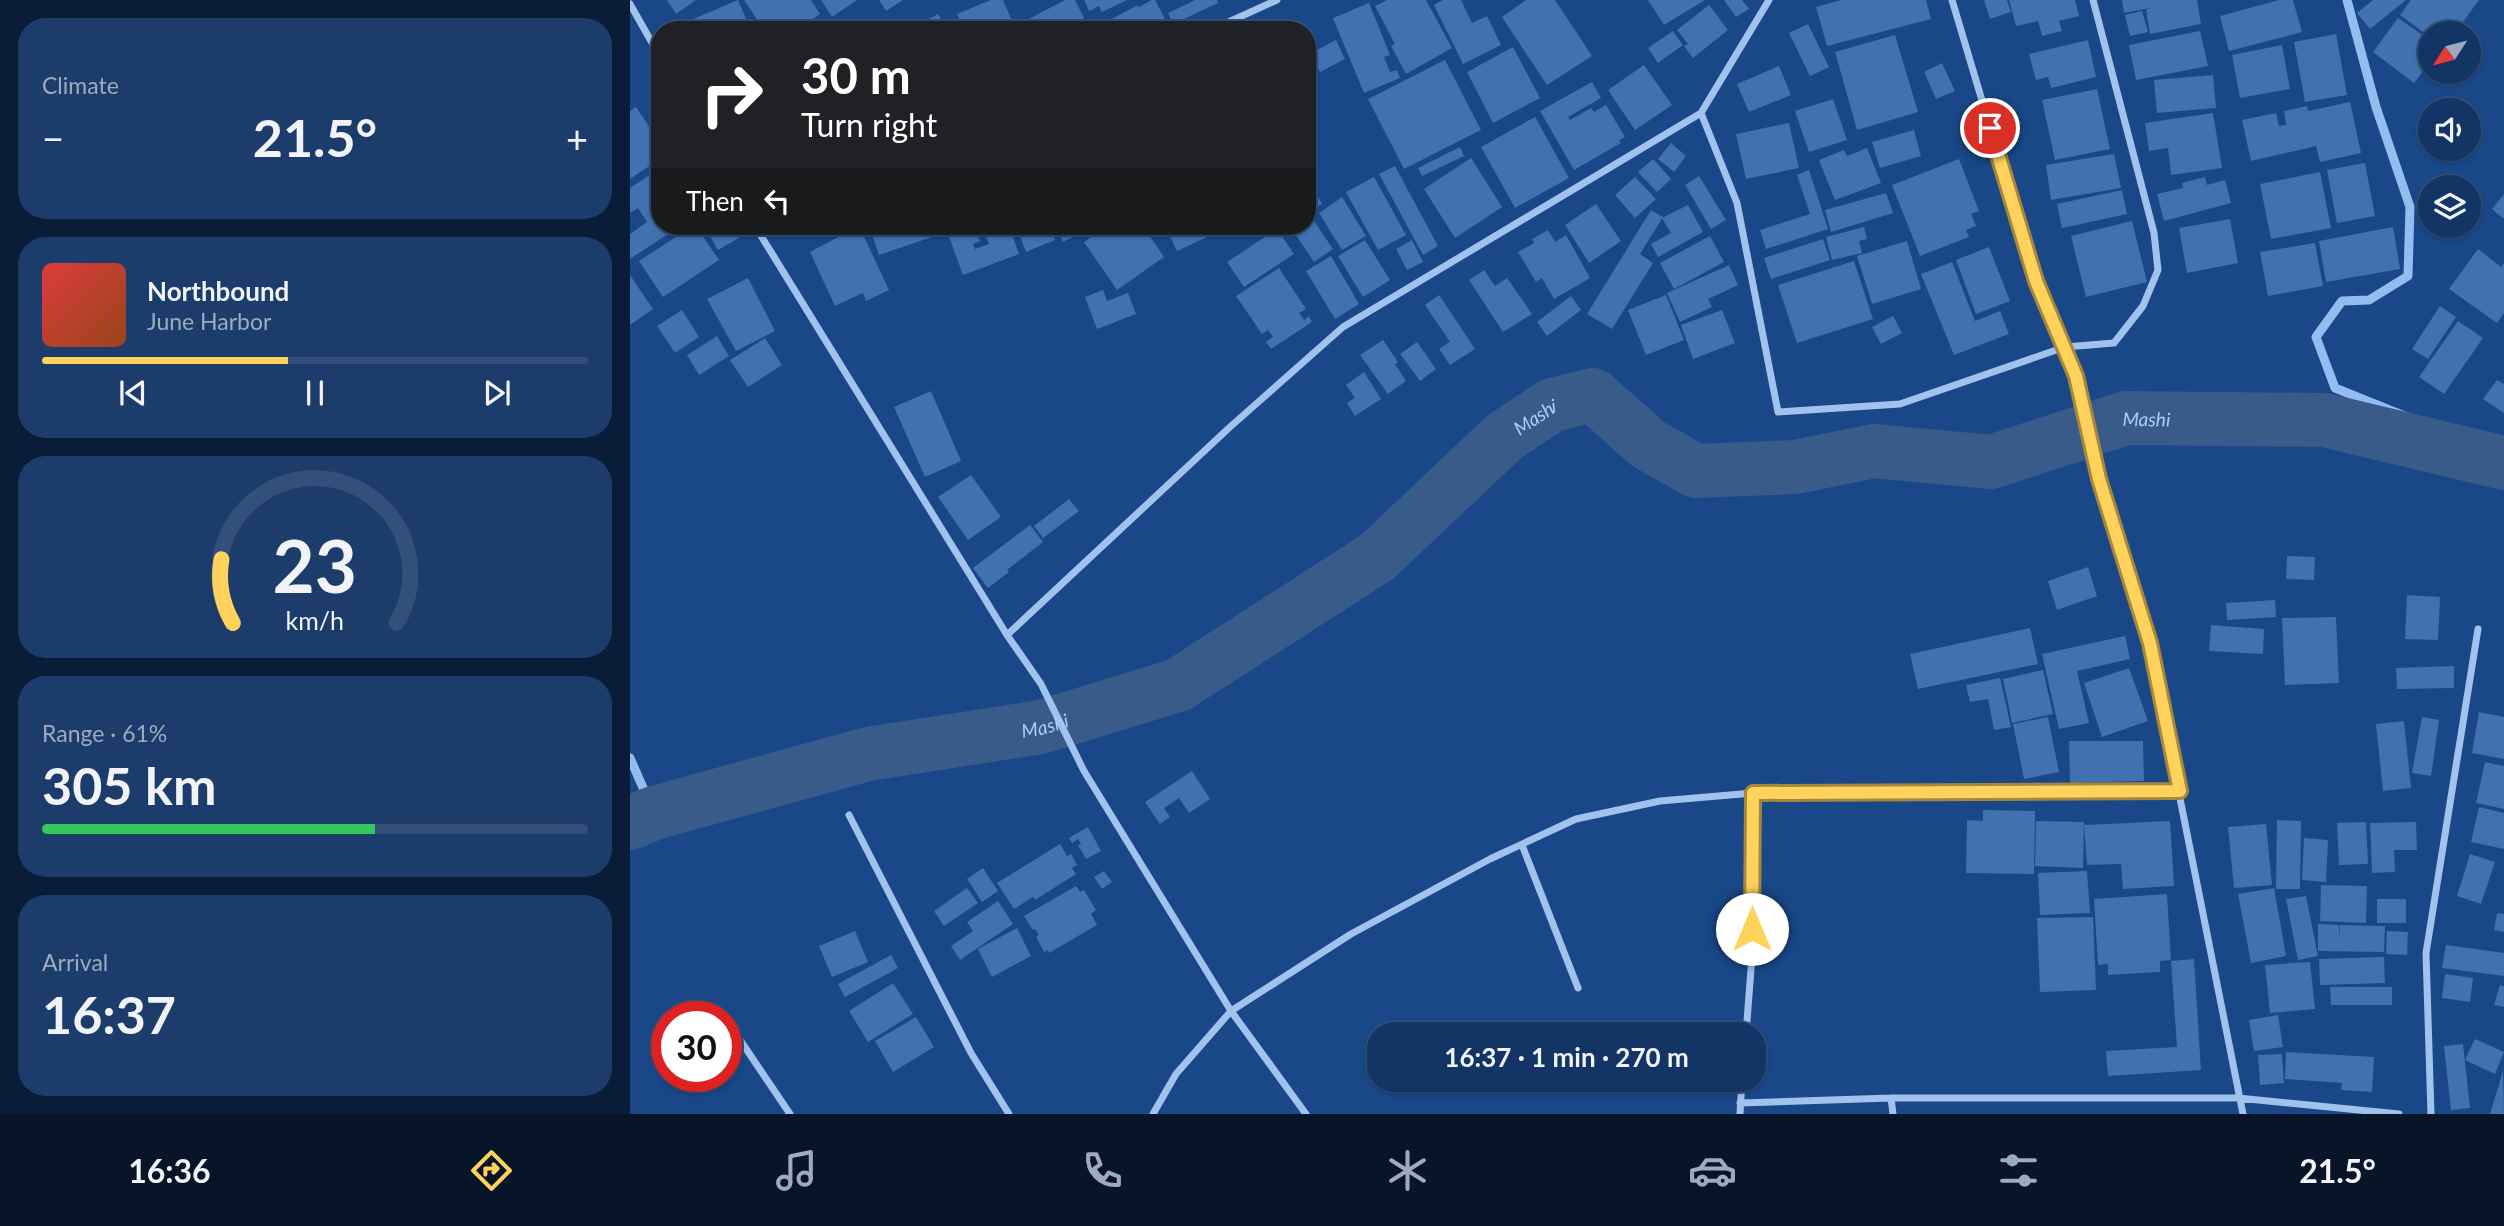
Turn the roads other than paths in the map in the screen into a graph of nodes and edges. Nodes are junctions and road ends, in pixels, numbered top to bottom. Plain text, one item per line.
1 (1276, 0) edge
2 (1769, 0) edge
3 (1952, 0) edge
4 (2093, 0) edge
5 (630, 4) edge
6 (1230, 21) edge
7 (651, 41) edge
8 (1701, 113) junction
9 (760, 235) edge
10 (2065, 347) junction
11 (2478, 629) dead end
12 (1007, 635) junction
13 (2180, 791) junction
14 (1753, 793) junction
15 (849, 814) dead end
16 (1522, 845) junction
17 (1578, 988) dead end
18 (1231, 1011) junction
19 (1747, 1022) edge
20 (742, 1042) edge
21 (1741, 1092) edge
22 (1891, 1098) junction
23 (2238, 1098) junction
24 (1740, 1103) junction
25 (790, 1114) edge
26 (1009, 1114) edge
27 (1153, 1114) edge
28 (1306, 1114) edge
29 (1740, 1114) edge
30 (1893, 1114) edge
31 (2243, 1114) edge
32 (2399, 1114) edge
33 (2431, 1114) edge

1 - 6 street
2 - 8 street
3 - 10 street
4 - 10 street
5 - 7 street
8 - 10 street
8 - 12 street
9 - 12 street
10 - 13 street
11 - 33 street
12 - 18 street
13 - 14 street
13 - 23 street
14 - 16 street
14 - 19 street
15 - 26 street
16 - 17 street
16 - 18 street
18 - 27 street
18 - 28 street
20 - 25 street
21 - 24 street
22 - 23 street
22 - 24 street
22 - 30 street
23 - 31 street
23 - 32 street
24 - 29 street

